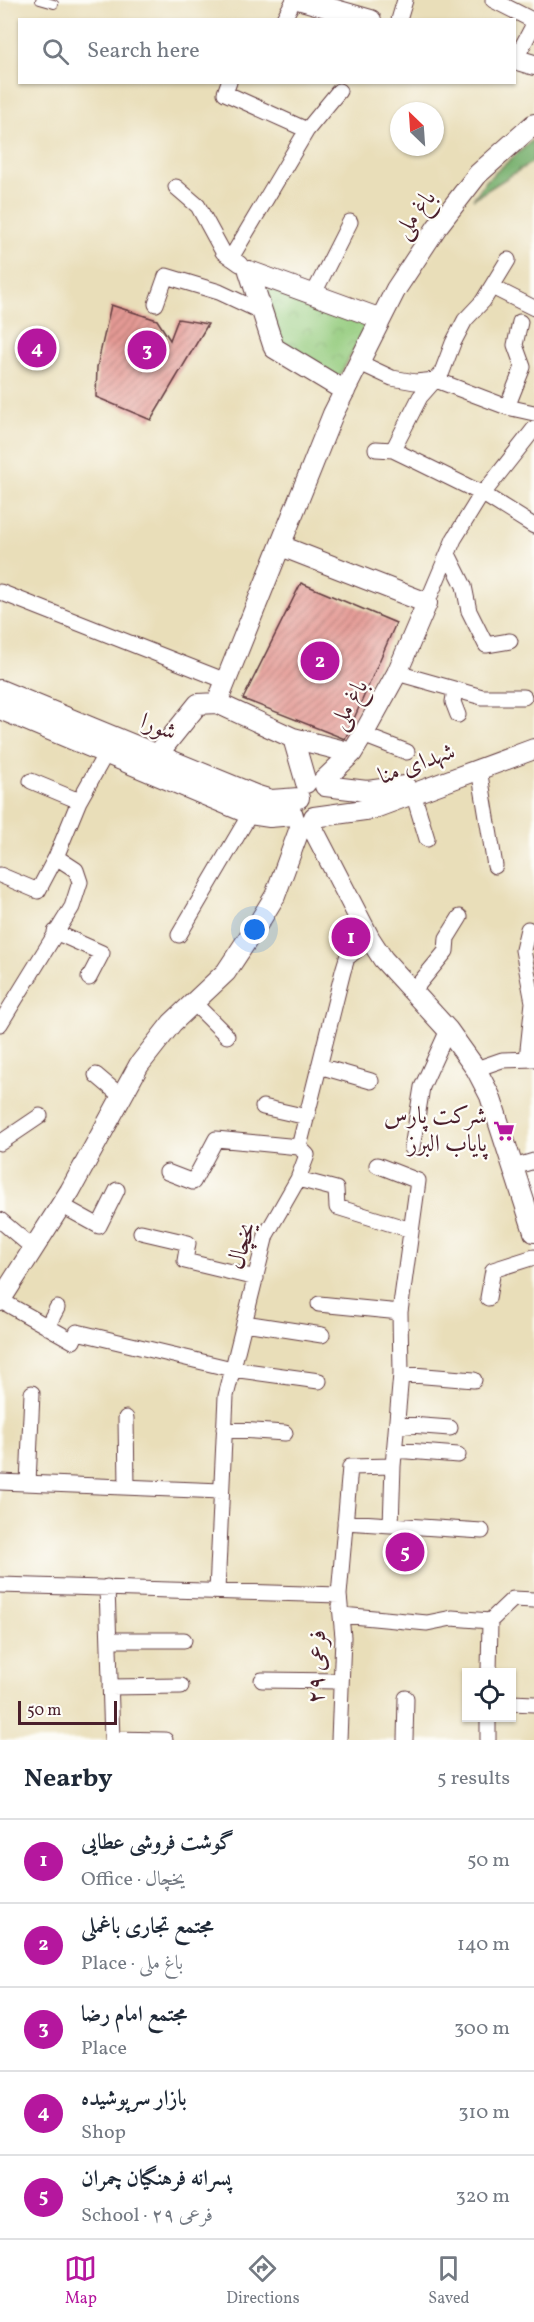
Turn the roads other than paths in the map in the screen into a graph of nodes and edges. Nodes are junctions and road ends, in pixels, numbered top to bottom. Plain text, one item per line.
1 (40, 0) edge
2 (294, 0) edge
3 (301, 0) edge
4 (405, 0) edge
5 (493, 0) edge
6 (54, 4) dead end
7 (284, 18) edge
8 (364, 18) edge
9 (400, 18) edge
10 (534, 22) edge
11 (521, 61) edge
12 (228, 84) edge
13 (339, 91) dead end
14 (532, 123) edge
15 (307, 130) junction
16 (176, 187) dead end
17 (350, 222) dead end
18 (231, 258) junction
19 (508, 260) dead end
20 (249, 272) junction
21 (492, 287) junction
22 (313, 295) junction
23 (156, 304) dead end
24 (534, 308) edge
25 (262, 312) junction
26 (381, 319) junction
27 (520, 322) dead end
28 (360, 363) junction
29 (436, 380) junction
30 (345, 391) junction
31 (507, 407) junction
32 (534, 413) edge
33 (534, 429) edge
34 (376, 449) dead end
35 (393, 450) junction
36 (483, 494) junction
37 (534, 526) edge
38 (281, 546) junction
39 (448, 554) junction
40 (0, 592) edge
41 (427, 603) junction
42 (510, 641) dead end
43 (397, 673) junction
44 (226, 681) junction
45 (0, 690) edge
46 (454, 690) junction
47 (524, 697) dead end
48 (217, 703) junction
49 (0, 709) edge
50 (458, 715) dead end
51 (363, 735) junction
52 (534, 736) edge
53 (293, 738) junction
54 (534, 749) edge
55 (407, 752) dead end
56 (106, 753) junction
57 (352, 753) junction
58 (157, 755) junction
59 (479, 769) junction
60 (31, 781) dead end
61 (412, 789) junction
62 (79, 801) junction
63 (309, 804) junction
64 (249, 814) junction
65 (427, 839) dead end
66 (56, 856) junction
67 (495, 866) dead end
68 (0, 875) edge
69 (460, 917) dead end
70 (528, 929) dead end
71 (55, 932) junction
72 (179, 935) dead end
73 (370, 939) junction
74 (89, 978) dead end
75 (412, 991) junction
76 (193, 1002) junction
77 (0, 1024) edge
78 (448, 1030) junction
79 (227, 1036) dead end
80 (531, 1059) edge
81 (319, 1066) junction
82 (476, 1069) junction
83 (96, 1074) dead end
84 (371, 1081) dead end
85 (122, 1096) junction
86 (263, 1107) dead end
87 (40, 1116) dead end
88 (307, 1117) junction
89 (0, 1143) edge
90 (299, 1147) junction
91 (412, 1148) dead end
92 (534, 1161) edge
93 (377, 1165) dead end
94 (513, 1167) junction
95 (167, 1172) dead end
96 (298, 1179) junction
97 (117, 1190) dead end
98 (61, 1205) junction
99 (0, 1220) edge
100 (411, 1230) junction
101 (534, 1230) edge
102 (141, 1232) dead end
103 (33, 1248) junction
104 (534, 1257) edge
105 (256, 1278) junction
106 (488, 1298) dead end
107 (0, 1300) edge
108 (319, 1304) dead end
109 (57, 1308) dead end
110 (400, 1312) junction
111 (244, 1323) junction
112 (47, 1327) junction
113 (322, 1335) dead end
114 (232, 1370) junction
115 (401, 1374) junction
116 (474, 1380) dead end
117 (319, 1381) dead end
118 (32, 1393) dead end
119 (126, 1418) dead end
120 (397, 1424) junction
121 (450, 1428) dead end
122 (224, 1429) junction
123 (285, 1433) dead end
124 (458, 1455) dead end
125 (394, 1458) junction
126 (0, 1482) edge
127 (28, 1483) junction
128 (127, 1487) junction
129 (221, 1491) junction
130 (345, 1521) junction
131 (391, 1525) junction
132 (482, 1530) dead end
133 (0, 1585) edge
134 (107, 1587) junction
135 (217, 1591) junction
136 (339, 1595) junction
137 (534, 1600) edge
138 (342, 1615) junction
139 (490, 1621) junction
140 (109, 1640) junction
141 (184, 1640) dead end
142 (489, 1668) edge
143 (262, 1680) dead end
144 (340, 1680) junction
145 (181, 1686) dead end
146 (110, 1687) junction
147 (406, 1698) dead end
148 (516, 1703) edge
149 (534, 1704) edge
150 (488, 1722) edge
151 (112, 1739) edge
152 (165, 1740) edge
153 (339, 1740) edge
154 (405, 1740) edge
155 (488, 1740) edge

1 - 6 lane
2 - 7 street
3 - 8 street
4 - 9 street
5 - 10 street
10 - 11 street
12 - 15 street
13 - 15 street
14 - 26 street, باغ ملی
15 - 18 street
16 - 18 street
17 - 22 street
18 - 20 street
19 - 21 street
20 - 22 street
20 - 25 street
21 - 24 street
21 - 29 street
22 - 26 street
23 - 25 street
25 - 30 street
26 - 28 street, باغ ملی
27 - 31 street
28 - 29 street
28 - 30 street, باغ ملی
29 - 31 street
29 - 35 street
30 - 38 street, باغ ملی
31 - 32 street
33 - 36 street
34 - 35 street
35 - 36 street
36 - 37 street
36 - 39 street
38 - 41 street
38 - 44 street, باغ ملی
39 - 41 street
39 - 42 street
40 - 44 street
41 - 43 street, باغ ملی
43 - 46 street
43 - 51 street, باغ ملی
44 - 48 street, باغ ملی
45 - 58 street, شورا
46 - 47 street
46 - 50 street
48 - 53 street, باغ ملی
48 - 58 street
49 - 56 street, شورا
51 - 55 street
51 - 57 street, باغ ملی
52 - 61 street, شهدای منا
53 - 57 street, باغ ملی
53 - 63 street
54 - 59 street, شهدای منا
56 - 62 street
56 - 64 street, شورا
57 - 63 street
58 - 63 street, شورا
59 - 61 street, شهدای منا
59 - 67 street
60 - 62 street
61 - 63 street, شهدای منا
61 - 63 street, شهدای منا
61 - 65 street
62 - 66 street
63 - 64 street, شورا
63 - 73 street
63 - 76 street
64 - 72 street
66 - 68 street
66 - 71 street
69 - 75 street
70 - 80 street
71 - 74 street
71 - 77 street
73 - 75 street
73 - 81 street, یخچال
75 - 78 street
76 - 79 street
76 - 85 street
78 - 82 street
78 - 91 street
80 - 82 street
81 - 84 street
81 - 88 street, یخچال
82 - 94 street
83 - 85 street
85 - 98 street
86 - 88 street
87 - 89 street
88 - 90 street, یخچال
90 - 95 street
90 - 96 street, یخچال
92 - 94 street
93 - 100 street
94 - 101 street
96 - 100 street
96 - 105 street, یخچال
97 - 98 street
98 - 103 street
99 - 103 street
100 - 110 street
102 - 105 street
103 - 107 street
104 - 106 street
105 - 111 street, یخچال
107 - 112 street
108 - 110 street
109 - 112 street
110 - 115 street
111 - 113 street
111 - 114 street, یخچال
112 - 114 street
114 - 117 street
114 - 122 street, یخچال
115 - 116 street
115 - 120 street
118 - 127 street
119 - 128 street
120 - 121 street
120 - 125 street
122 - 123 street
122 - 129 street, یخچال
124 - 125 street
125 - 130 street, فرعی ۲۹
125 - 131 street
126 - 127 street
127 - 128 street
128 - 129 street
129 - 135 street, یخچال
130 - 131 street
130 - 136 street, فرعی ۲۹
131 - 132 street
133 - 134 street
134 - 135 street
134 - 140 street
135 - 136 street
136 - 138 street, فرعی ۲۹
137 - 139 street
138 - 139 street
138 - 144 street, فرعی ۲۹
139 - 142 street
140 - 141 street
140 - 146 street
143 - 144 street
144 - 153 street, فرعی ۲۹
145 - 146 street
146 - 151 street
147 - 154 street
148 - 149 street
150 - 155 street
151 - 152 street

